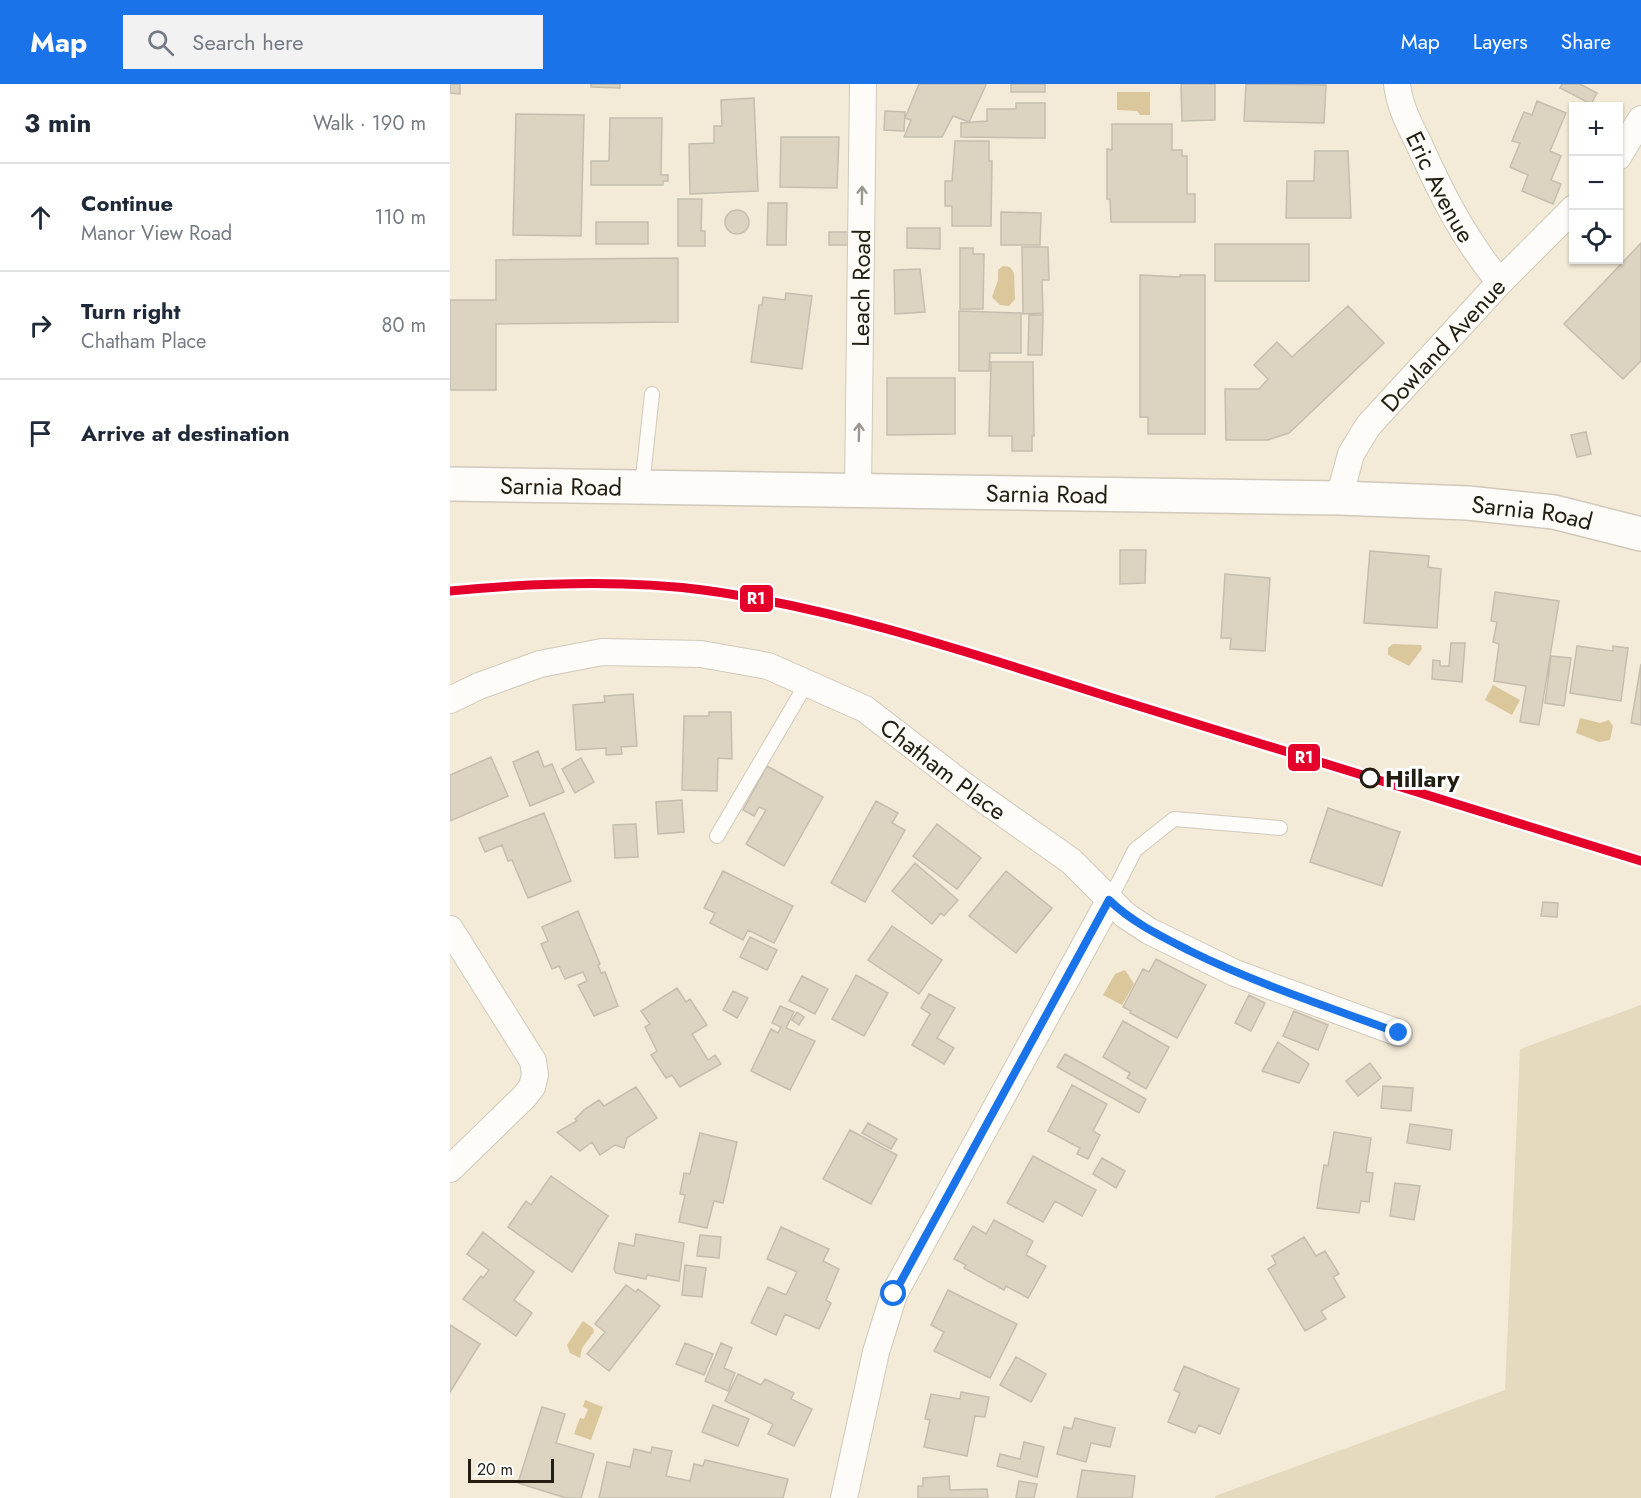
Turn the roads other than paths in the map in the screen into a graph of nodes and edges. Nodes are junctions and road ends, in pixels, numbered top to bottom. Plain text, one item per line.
1 (863, 84) edge
2 (1397, 84) edge
3 (1641, 119) edge
4 (1619, 156) edge
5 (1572, 210) edge
6 (1500, 282) junction
7 (652, 394) dead end
8 (450, 484) edge
9 (642, 487) junction
10 (858, 490) junction
11 (1339, 498) junction
12 (1641, 534) edge
13 (808, 681) junction
14 (450, 700) edge
15 (1280, 828) dead end
16 (717, 836) dead end
17 (1109, 900) junction
18 (450, 929) edge
19 (1399, 1033) dead end
20 (450, 1169) edge
21 (844, 1498) edge

10 -> 1 street, Leach Road
2 - 6 street, Eric Avenue
3 - 4 street
5 - 6 street, Dowland Avenue
6 - 11 street, Dowland Avenue
7 - 9 lane
8 - 9 main road, Sarnia Road
9 - 10 main road, Sarnia Road
10 - 11 main road, Sarnia Road
11 - 12 main road, Sarnia Road
13 - 14 street, Chatham Place
13 - 16 lane
13 - 17 street, Chatham Place
15 - 17 lane
17 - 19 street, Chatham Place
17 - 21 street
18 - 20 street

